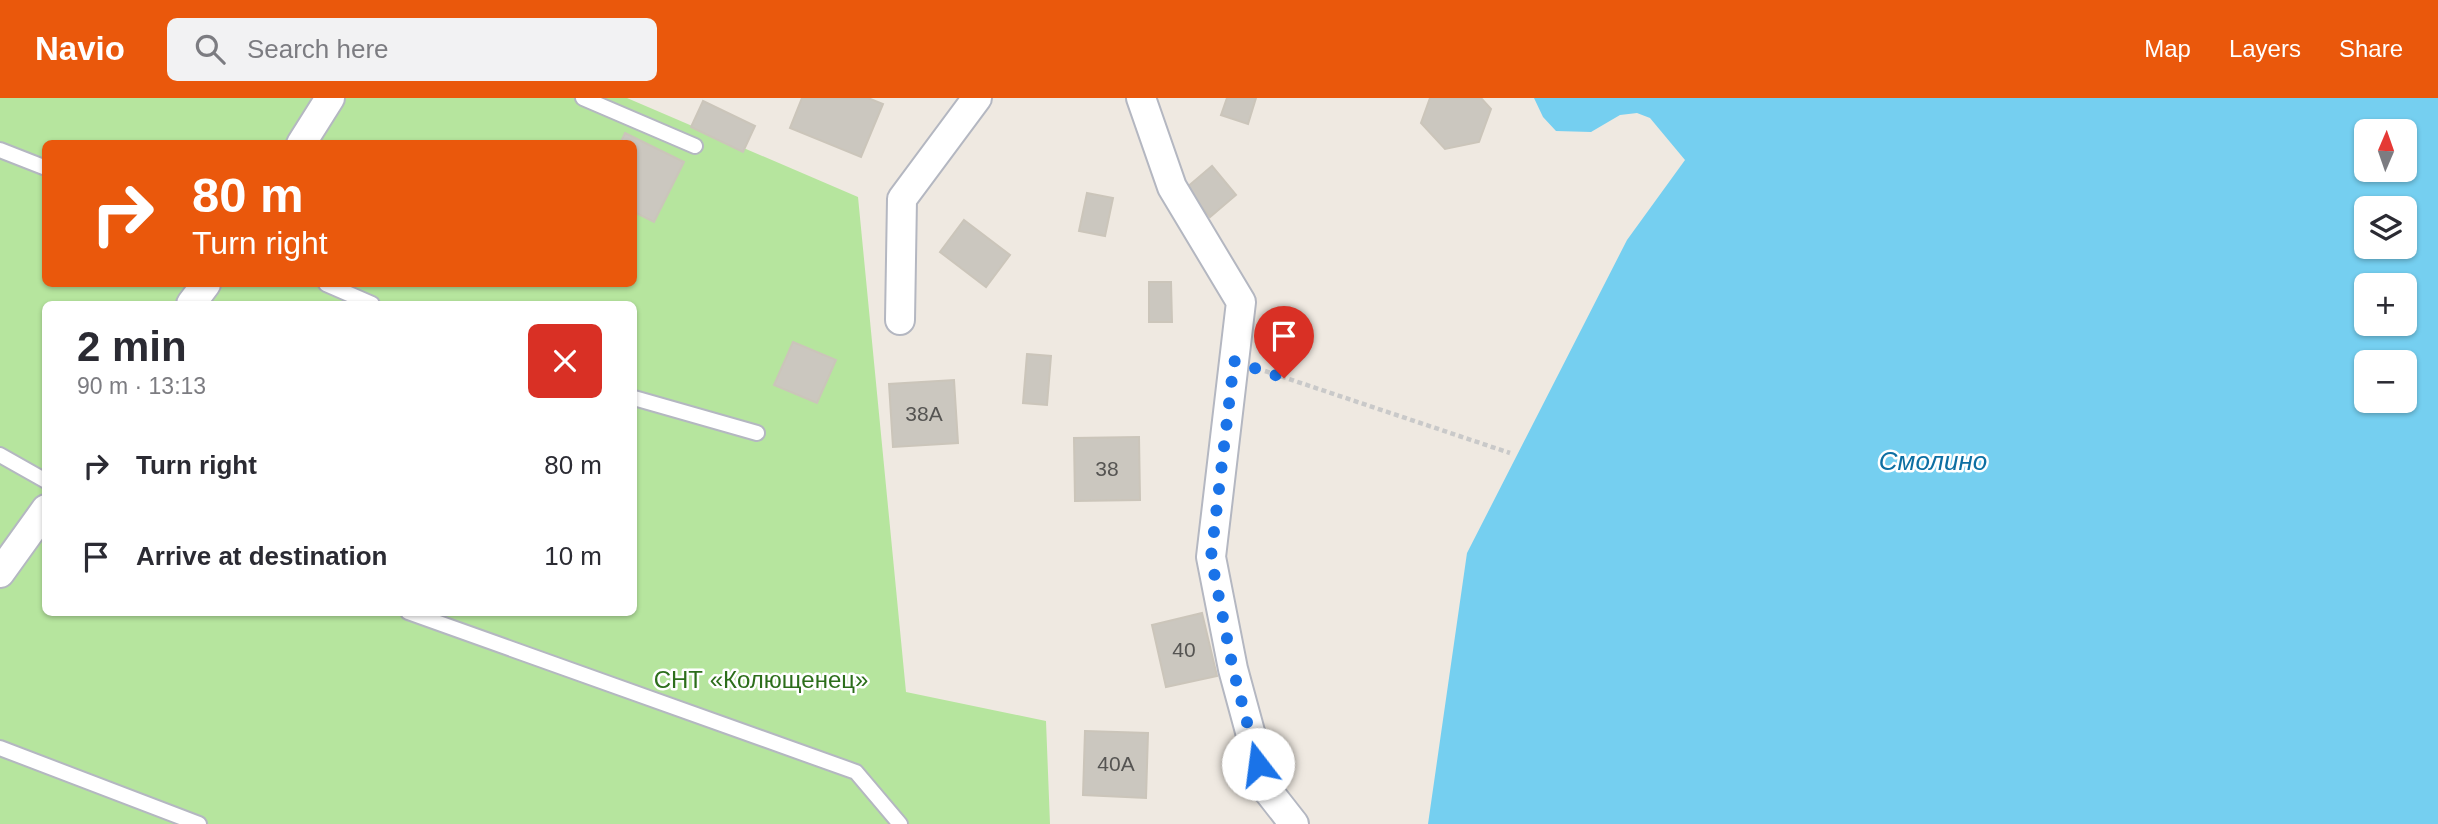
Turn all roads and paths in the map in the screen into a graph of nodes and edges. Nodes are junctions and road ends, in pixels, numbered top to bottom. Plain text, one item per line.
1 (330, 98) edge
2 (583, 98) edge
3 (977, 98) edge
4 (1141, 98) edge
5 (303, 140) edge
6 (695, 146) dead end
7 (0, 150) edge
8 (42, 166) edge
9 (333, 287) edge
10 (365, 301) edge
11 (900, 320) dead end
12 (1234, 361) junction
13 (637, 399) edge
14 (757, 433) dead end
15 (1510, 453) dead end
16 (0, 455) edge
17 (42, 479) edge
18 (42, 515) edge
19 (0, 573) edge
20 (419, 616) edge
21 (0, 748) edge
22 (199, 824) edge
23 (900, 824) edge
24 (1294, 824) edge

1 - 5 street
2 - 6 lane
3 - 11 street
4 - 12 street
7 - 8 lane
9 - 10 lane
12 - 15 path
12 - 24 street
13 - 14 lane
16 - 17 lane
18 - 19 street
20 - 23 lane
21 - 22 lane

